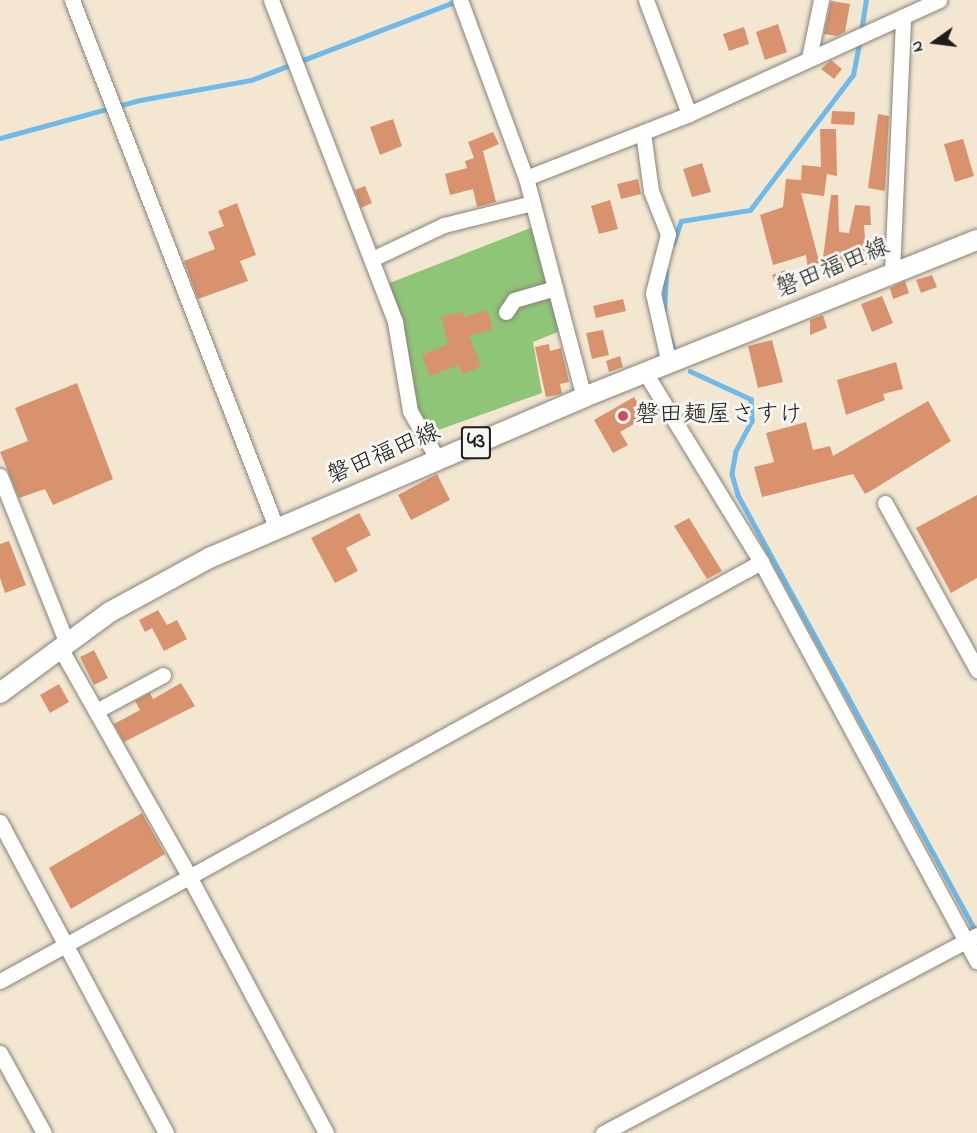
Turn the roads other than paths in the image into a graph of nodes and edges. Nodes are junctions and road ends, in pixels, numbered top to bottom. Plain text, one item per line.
1 (72, 0) edge
2 (271, 0) edge
3 (646, 0) edge
4 (821, 0) edge
5 (939, 0) edge
6 (461, 3) edge
7 (903, 16) junction
8 (809, 58) junction
9 (689, 114) junction
10 (643, 132) junction
11 (526, 178) junction
12 (532, 203) junction
13 (977, 240) edge
14 (372, 259) junction
15 (892, 273) junction
16 (555, 288) junction
17 (506, 312) dead end
18 (669, 364) junction
19 (646, 374) junction
20 (584, 397) junction
21 (438, 460) junction
22 (0, 476) edge
23 (3, 493) edge
24 (885, 503) dead end
25 (276, 527) junction
26 (761, 562) junction
27 (63, 644) junction
28 (977, 670) edge
29 (163, 675) dead end
30 (0, 693) edge
31 (96, 711) junction
32 (0, 822) edge
33 (190, 878) junction
34 (972, 938) edge
35 (67, 946) junction
36 (977, 961) edge
37 (0, 981) edge
38 (0, 1053) edge
39 (44, 1133) edge
40 (166, 1133) edge
41 (326, 1133) edge
42 (603, 1133) edge

1 - 25 street
2 - 14 street
3 - 9 street
4 - 8 street
5 - 7 street
6 - 11 street
7 - 8 street
7 - 15 street
8 - 9 street
9 - 10 street
10 - 11 street
10 - 18 street
11 - 12 street
12 - 14 street
12 - 16 street
13 - 15 main road, 磐田福田線 / 43
14 - 21 street
15 - 18 main road, 磐田福田線 / 43
16 - 17 street
16 - 20 street
18 - 19 main road, 磐田福田線 / 43
19 - 20 main road, 磐田福田線 / 43
19 - 26 street
20 - 21 main road, 磐田福田線 / 43
21 - 25 main road, 磐田福田線 / 43
22 - 23 street
23 - 27 street
24 - 28 street
25 - 27 main road, 磐田福田線 / 43
26 - 33 street
26 - 34 street
27 - 30 main road, 磐田福田線 / 43
27 - 31 street
29 - 31 street
31 - 33 street
32 - 35 street
33 - 35 street
33 - 41 street
34 - 36 street
34 - 42 street
35 - 37 street
35 - 40 street
38 - 39 street

